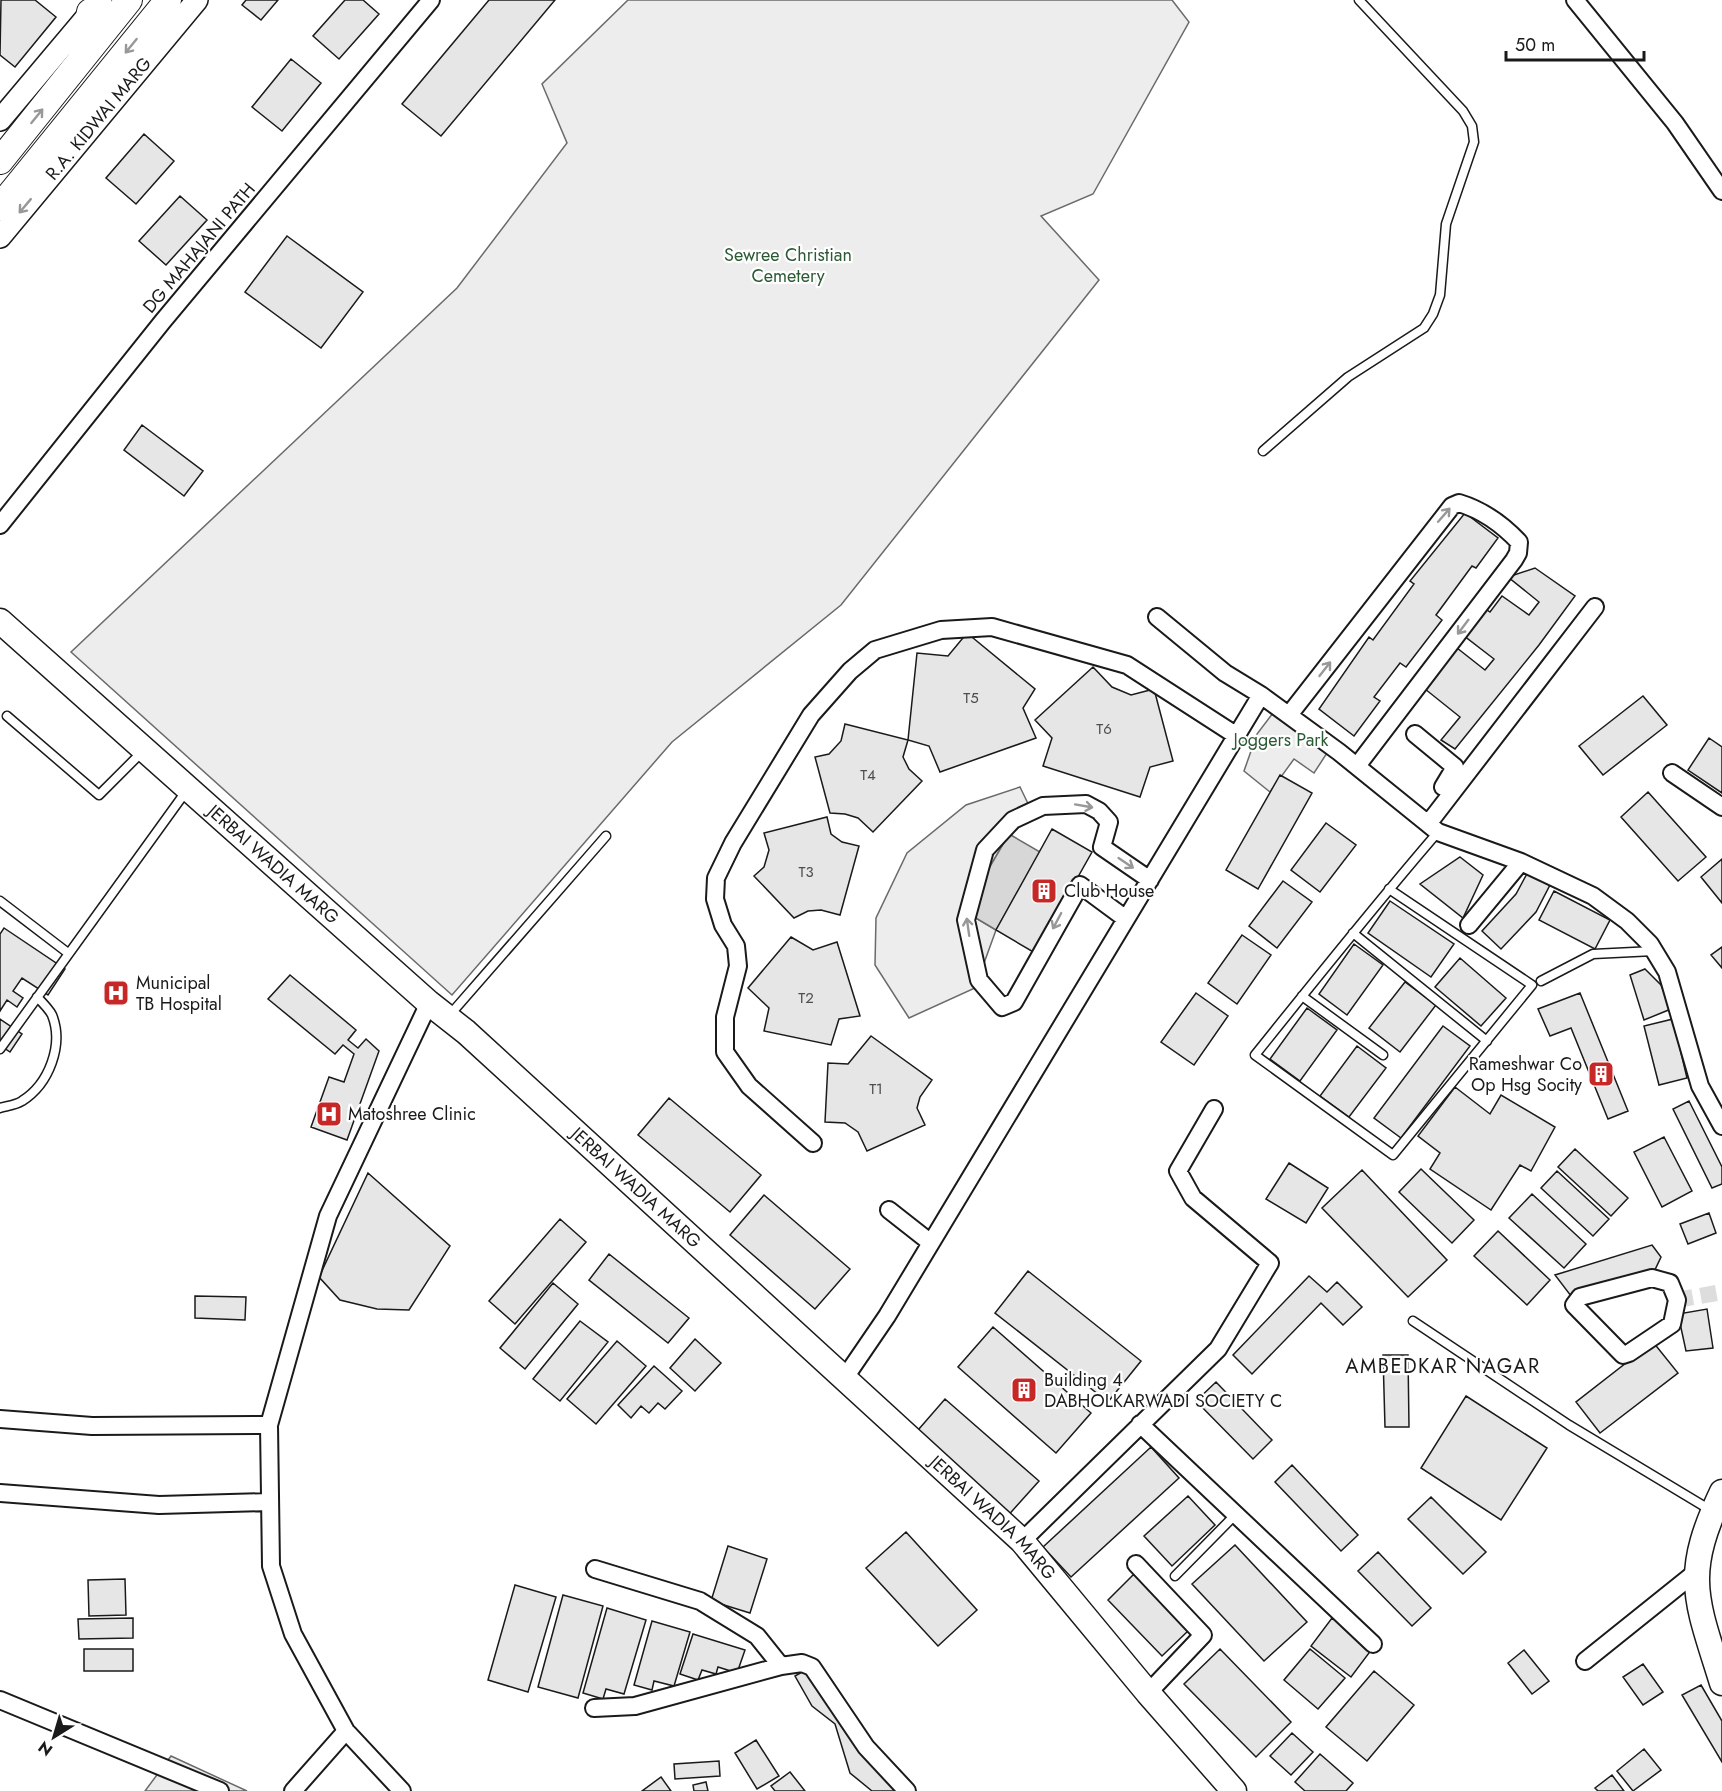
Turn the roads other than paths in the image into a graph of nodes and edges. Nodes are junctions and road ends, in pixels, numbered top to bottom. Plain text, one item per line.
1 (129, 0) edge
2 (168, 0) edge
3 (197, 0) edge
4 (431, 0) edge
5 (1359, 0) edge
6 (1575, 0) edge
7 (96, 6) edge
8 (81, 60) junction
9 (0, 120) edge
10 (0, 161) edge
11 (1722, 191) edge
12 (0, 207) edge
13 (0, 237) edge
14 (1263, 451) dead end
15 (0, 525) edge
16 (1595, 607) dead end
17 (1157, 617) dead end
18 (0, 621) edge
19 (1261, 696) junction
20 (1289, 715) junction
21 (7, 716) dead end
22 (1415, 734) dead end
23 (1237, 735) junction
24 (145, 748) junction
25 (1357, 766) junction
26 (1672, 773) dead end
27 (1456, 778) junction
28 (1387, 780) dead end
29 (189, 787) junction
30 (1405, 799) junction
31 (1722, 807) edge
32 (1428, 821) junction
33 (606, 836) dead end
34 (1521, 862) junction
35 (1150, 880) junction
36 (1389, 889) junction
37 (0, 901) edge
38 (1126, 919) junction
39 (1469, 925) dead end
40 (1353, 933) junction
41 (1654, 951) junction
42 (68, 953) junction
43 (1541, 981) dead end
44 (1302, 996) junction
45 (38, 997) junction
46 (429, 1003) junction
47 (448, 1018) junction
48 (1486, 1041) junction
49 (0, 1050) edge
50 (1383, 1055) dead end
51 (0, 1108) edge
52 (1214, 1109) dead end
53 (1722, 1126) edge
54 (813, 1143) dead end
55 (889, 1210) dead end
56 (932, 1243) junction
57 (1677, 1300) joint
58 (1413, 1321) dead end
59 (844, 1379) junction
60 (0, 1419) edge
61 (1140, 1424) junction
62 (269, 1425) junction
63 (0, 1493) edge
64 (269, 1502) junction
65 (1717, 1502) edge
66 (1235, 1515) junction
67 (1022, 1541) junction
68 (1136, 1564) dead end
69 (596, 1569) dead end
70 (1696, 1572) junction
71 (1175, 1576) dead end
72 (1373, 1644) dead end
73 (1585, 1661) dead end
74 (781, 1666) junction
75 (1722, 1683) edge
76 (1148, 1693) junction
77 (0, 1700) edge
78 (594, 1708) dead end
79 (346, 1731) junction
80 (220, 1791) edge
81 (293, 1791) edge
82 (402, 1791) edge
83 (908, 1791) edge
84 (1234, 1791) edge

1 - 8 main road
2 -> 12 main road
3 -> 13 street, R.A. KIDWAI MARG
4 - 15 street, DG MAHAJANI PATH
5 - 14 lane
6 - 11 street
7 - 8 main road
7 - 9 street
10 -> 8 main road
16 - 27 street
17 - 19 street
18 - 24 main road, JERBAI WADIA MARG
19 - 20 street
19 - 23 street
20 - 25 street
20 -> 25 street
21 - 24 lane
22 - 27 street
23 - 35 street
23 - 54 street
24 - 29 main road, JERBAI WADIA MARG
25 - 30 street
26 - 31 street
27 - 32 street
28 - 30 street
29 - 42 lane
29 - 46 main road, JERBAI WADIA MARG
30 - 32 street
32 - 34 street
32 - 36 lane
33 - 47 lane
34 - 39 street
34 - 41 street
35 - 38 street
38 -> 35 street
36 - 40 lane
36 - 48 lane
37 - 42 lane
38 - 56 street
40 - 44 lane
40 - 48 lane
41 - 43 lane
41 - 53 street
42 - 45 lane
44 - 48 lane
44 - 50 lane
45 - 49 lane
45 - 51 lane
46 - 47 main road, JERBAI WADIA MARG
46 - 62 street
47 - 59 main road, JERBAI WADIA MARG
52 - 61 street
55 - 56 street
56 - 59 street
57 - 57 street
58 - 65 lane
59 - 67 main road, JERBAI WADIA MARG
60 - 62 street
61 - 66 street
61 - 67 street
62 - 64 street
63 - 64 street
64 - 79 street
65 - 70 main road
66 - 71 lane
66 - 72 street
67 - 76 main road, JERBAI WADIA MARG
68 - 76 street
69 - 74 street
70 - 73 street
70 - 75 main road
74 - 78 street
74 - 83 street
76 - 84 main road, JERBAI WADIA MARG
77 - 80 street
79 - 81 street
79 - 82 street

